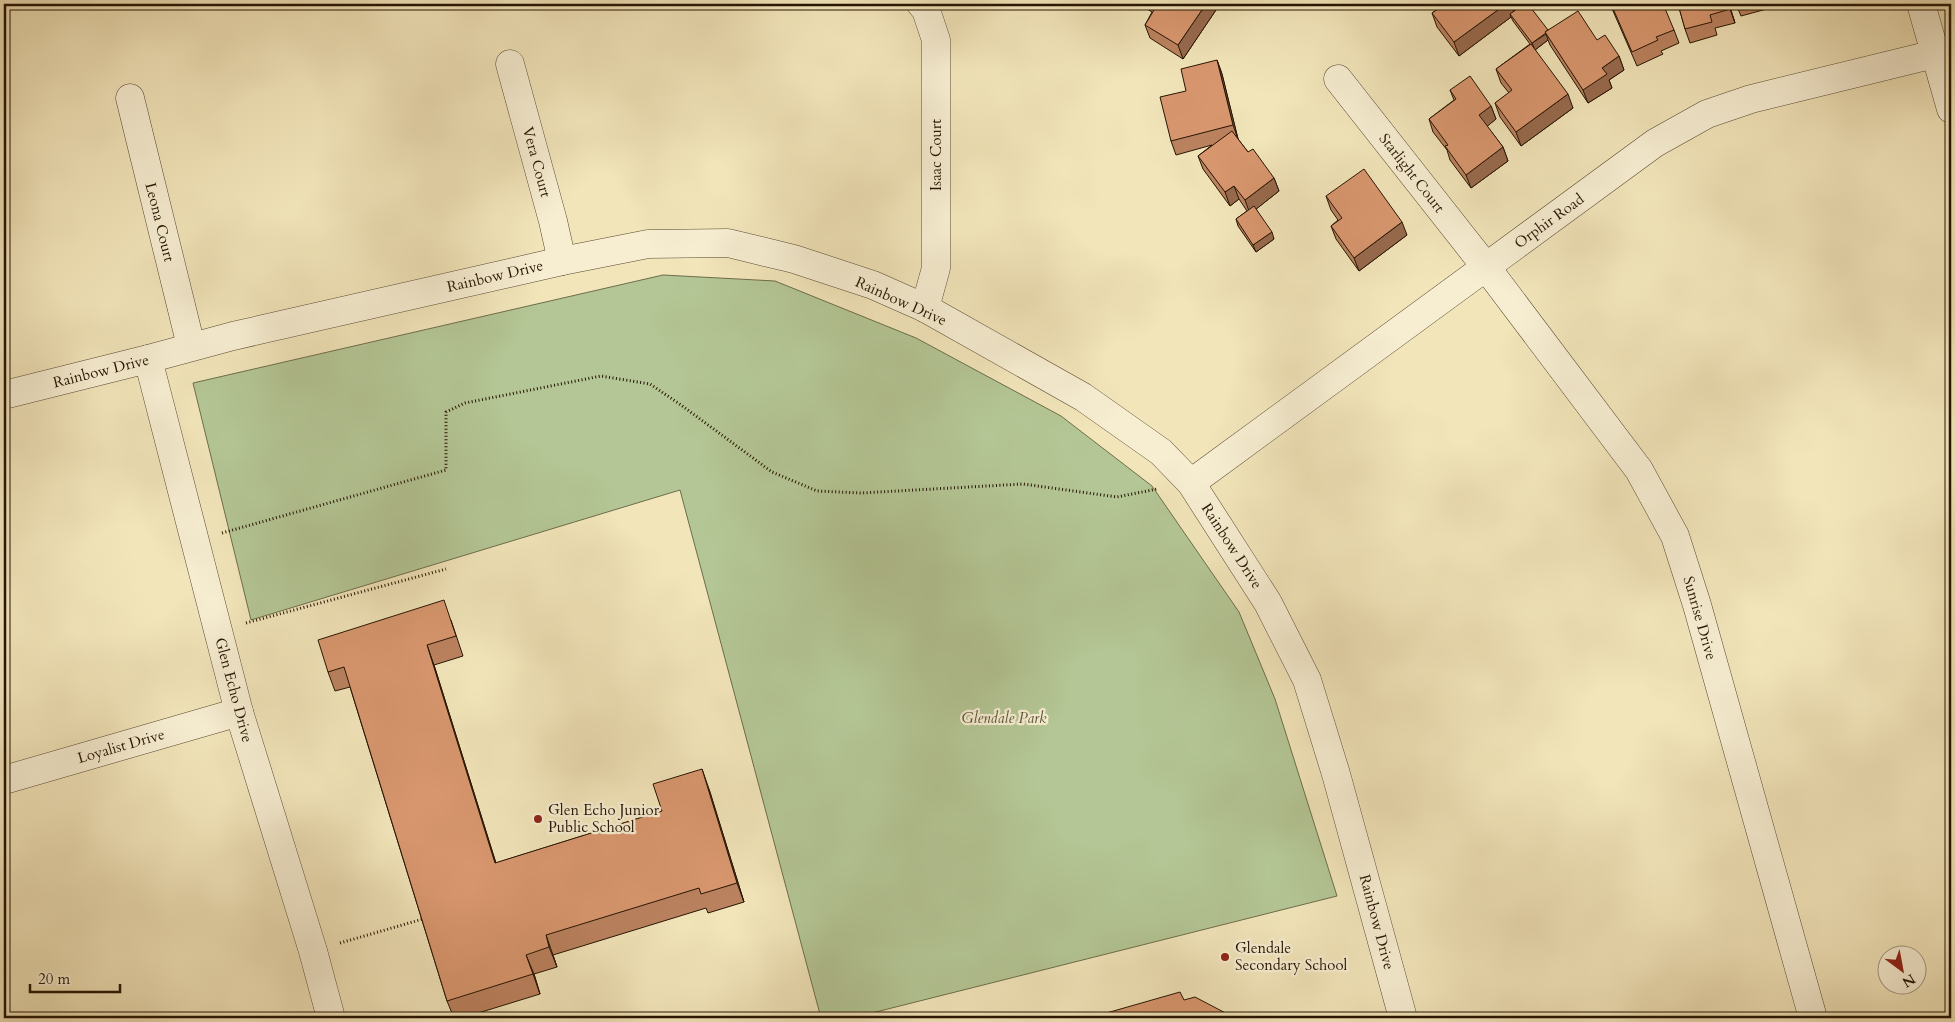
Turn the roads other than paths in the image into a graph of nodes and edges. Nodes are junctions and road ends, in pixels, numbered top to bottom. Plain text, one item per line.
1 (921, 4) edge
2 (1921, 4) edge
3 (1944, 52) edge
4 (510, 64) dead end
5 (1338, 79) dead end
6 (130, 98) dead end
7 (1951, 109) edge
8 (562, 261) junction
9 (1486, 267) junction
10 (925, 308) junction
11 (191, 346) junction
12 (148, 360) junction
13 (4, 395) edge
14 (1191, 483) junction
15 (239, 712) junction
16 (4, 780) edge
17 (331, 1018) edge
18 (1403, 1018) edge
19 (1813, 1018) edge

1 - 10 street, Isaac Court
2 - 3 street
3 - 7 street
3 - 9 street, Orphir Road
4 - 8 street, Vera Court
5 - 9 street, Starlight Court
6 - 11 street, Leona Court
8 - 10 street, Rainbow Drive
8 - 11 street, Rainbow Drive
9 - 14 street, Orphir Road
9 - 19 street, Sunrise Drive
10 - 14 street, Rainbow Drive
11 - 12 street, Rainbow Drive
12 - 13 street, Rainbow Drive
12 - 15 street, Glen Echo Drive
14 - 18 street, Rainbow Drive
15 - 16 street, Loyalist Drive
15 - 17 street, Glen Echo Drive

